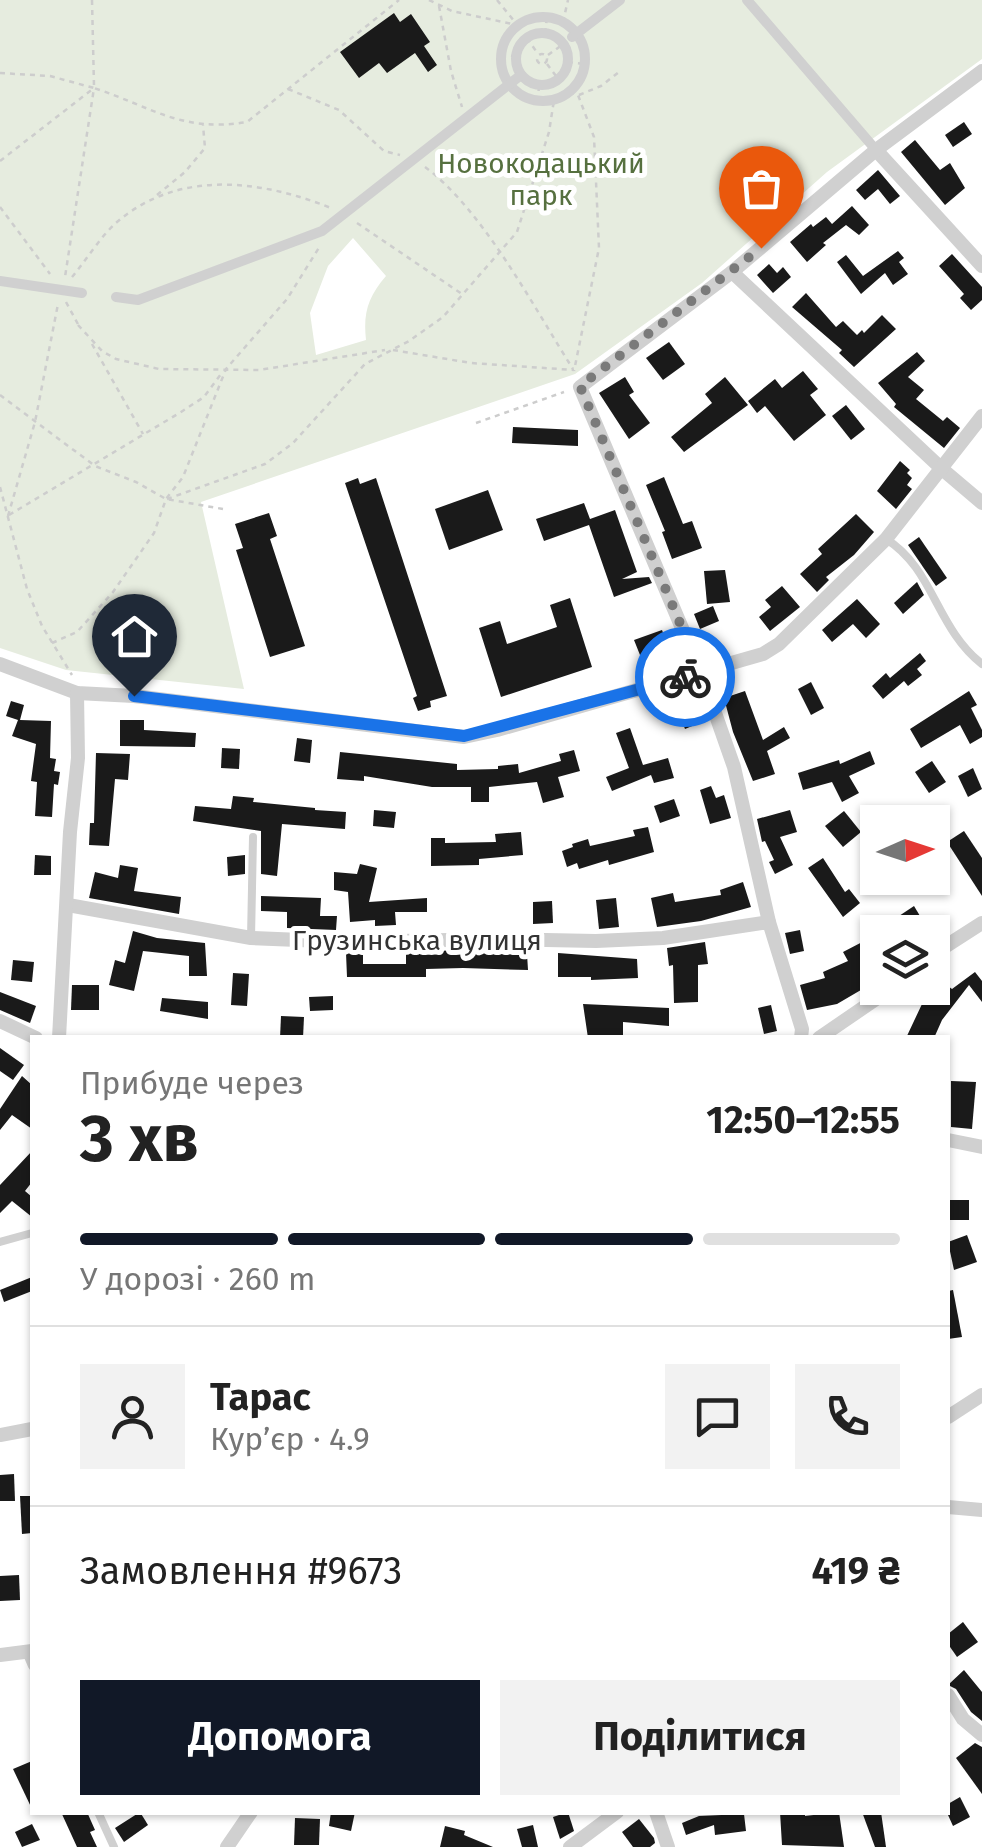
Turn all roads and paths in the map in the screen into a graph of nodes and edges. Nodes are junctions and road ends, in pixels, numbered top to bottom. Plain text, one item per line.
1 (92, 0) edge
2 (399, 0) edge
3 (429, 0) edge
4 (497, 0) edge
5 (568, 0) edge
6 (620, 0) edge
7 (747, 0) edge
8 (439, 6) junction
9 (547, 17) junction
10 (563, 22) junction
11 (516, 24) junction
12 (545, 33) junction
13 (576, 34) junction
14 (527, 38) junction
15 (564, 44) junction
16 (501, 55) junction
17 (539, 55) junction
18 (516, 56) junction
19 (546, 56) junction
20 (568, 62) junction
21 (546, 63) junction
22 (584, 64) junction
23 (982, 71) edge
24 (619, 72) dead end
25 (0, 73) edge
26 (521, 75) junction
27 (559, 80) junction
28 (510, 85) junction
29 (539, 85) junction
30 (94, 88) junction
31 (287, 89) junction
32 (573, 94) junction
33 (554, 100) junction
34 (538, 101) junction
35 (468, 118) junction
36 (203, 125) junction
37 (876, 150) junction
38 (414, 158) junction
39 (0, 161) edge
40 (598, 168) junction
41 (614, 168) dead end
42 (152, 199) junction
43 (0, 207) edge
44 (343, 214) junction
45 (322, 243) dead end
46 (499, 254) junction
47 (982, 266) edge
48 (732, 272) junction
49 (0, 281) edge
50 (62, 290) junction
51 (82, 292) dead end
52 (462, 295) junction
53 (116, 297) dead end
54 (89, 338) junction
55 (387, 350) junction
56 (226, 369) junction
57 (574, 370) junction
58 (580, 386) junction
59 (0, 395) edge
60 (982, 416) edge
61 (35, 422) junction
62 (476, 423) dead end
63 (143, 434) junction
64 (95, 466) junction
65 (942, 468) junction
66 (0, 487) edge
67 (166, 499) junction
68 (982, 502) edge
69 (223, 509) dead end
70 (8, 516) junction
71 (886, 538) junction
72 (52, 642) junction
73 (0, 664) edge
74 (982, 664) edge
75 (701, 673) junction
76 (77, 693) junction
77 (253, 837) dead end
78 (68, 905) junction
79 (769, 922) junction
80 (982, 923) edge
81 (251, 938) junction
82 (950, 943) edge
83 (867, 1005) edge
84 (0, 1021) edge
85 (30, 1035) edge
86 (59, 1035) edge
87 (801, 1035) edge
88 (822, 1035) edge
89 (950, 1140) edge
90 (982, 1148) edge
91 (30, 1234) edge
92 (0, 1242) edge
93 (982, 1395) edge
94 (950, 1416) edge
95 (30, 1429) edge
96 (0, 1435) edge
97 (950, 1508) edge
98 (982, 1510) edge
99 (0, 1655) edge
100 (30, 1656) edge
101 (950, 1698) edge
102 (982, 1735) edge
103 (99, 1815) edge
104 (244, 1815) edge
105 (613, 1815) edge
106 (657, 1815) edge
107 (114, 1847) edge
108 (227, 1847) edge
109 (570, 1847) edge
110 (668, 1847) edge

1 - 30 path
2 - 31 path
3 - 8 path
4 - 11 path
5 - 10 path
6 - 13 street
7 - 37 street
8 - 11 path
8 - 35 path
9 - 10 street
9 - 11 street
9 - 12 path
10 - 13 street
11 - 14 street
11 - 16 street
12 - 14 street
12 - 15 street
13 - 15 street
13 - 22 street
14 - 17 path
14 - 18 street
15 - 19 path
15 - 20 street
16 - 18 path
16 - 28 street
17 - 19 path
17 - 21 path
18 - 26 street
19 - 21 path
20 - 22 path
20 - 27 street
21 - 27 path
22 - 32 street
23 - 37 street
24 - 32 path
25 - 30 path
26 - 28 street
26 - 29 street
27 - 29 street
27 - 32 street
28 - 34 street
28 - 35 street
29 - 34 path
30 - 36 path
30 - 39 path
30 - 50 path
31 - 36 path
31 - 38 path
32 - 33 street
32 - 40 path
33 - 34 street
33 - 46 path
35 - 38 street
36 - 42 path
37 - 47 street
37 - 48 street
38 - 44 street
38 - 46 path
40 - 41 path
40 - 57 path
42 - 44 path
42 - 50 path
43 - 50 path
44 - 52 path
44 - 53 street
45 - 56 path
46 - 52 path
46 - 57 path
48 - 58 street
48 - 65 street
49 - 50 street
50 - 51 street
50 - 54 path
50 - 61 path
52 - 55 path
54 - 56 path
54 - 63 path
55 - 56 path
55 - 57 path
55 - 67 path
56 - 63 path
56 - 67 path
58 - 62 path
58 - 75 street
59 - 61 path
60 - 65 street
61 - 64 path
61 - 70 path
63 - 64 path
64 - 67 path
64 - 70 path
65 - 68 street
65 - 71 street
66 - 70 path
67 - 69 path
67 - 72 path
70 - 72 path
71 - 74 lane
71 - 75 street
72 - 76 path
73 - 76 street
75 - 76 street
75 - 79 street
76 - 78 street
77 - 81 lane
78 - 81 street, Грузинська вулиця
78 - 86 street
79 - 81 street, Грузинська вулиця
79 - 87 street
80 - 82 street
83 - 88 street
84 - 85 street
89 - 90 street
91 - 92 lane
93 - 94 street
95 - 96 street
97 - 98 street
99 - 100 street
101 - 102 street
103 - 107 lane
104 - 108 street
105 - 109 street
106 - 110 street

